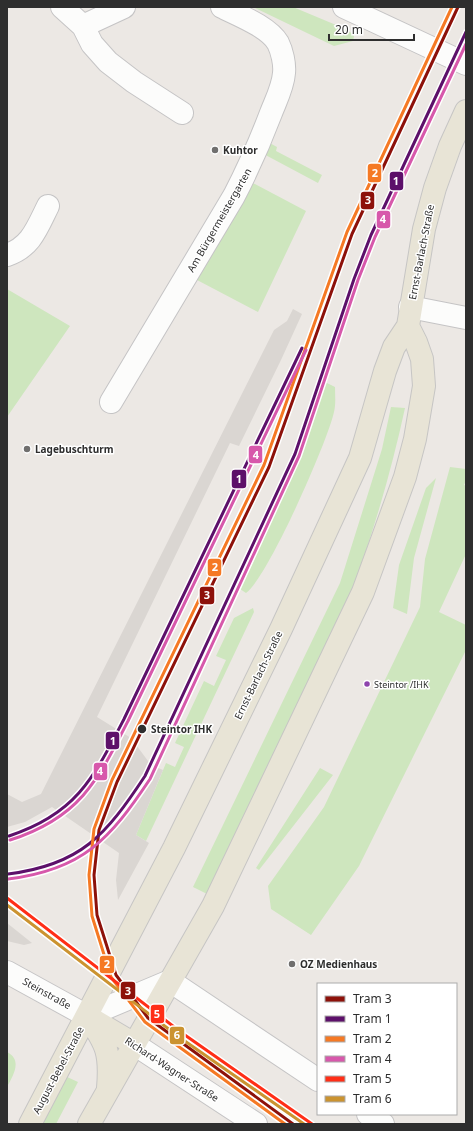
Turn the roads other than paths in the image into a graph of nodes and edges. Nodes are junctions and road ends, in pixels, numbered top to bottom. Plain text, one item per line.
1 (62, 7) edge
2 (124, 7) edge
3 (222, 7) edge
4 (344, 7) edge
5 (83, 26) junction
6 (466, 64) edge
7 (466, 111) edge
8 (182, 113) dead end
9 (48, 206) dead end
10 (7, 255) edge
11 (409, 317) junction
12 (466, 318) edge
13 (111, 402) dead end
14 (7, 972) edge
15 (170, 981) junction
16 (87, 1016) junction
17 (134, 1044) junction
18 (317, 1079) edge
19 (108, 1090) junction
20 (370, 1115) edge
21 (30, 1124) edge
22 (88, 1124) edge
23 (256, 1124) edge
24 (383, 1124) edge

1 - 5 street
2 - 5 street
3 - 13 street, Am Bürgermeistergarten
4 - 6 street
5 - 8 street
7 - 11 main road, Ernst-Barlach-Straße
9 - 10 street
11 - 12 street
11 - 15 main road
11 - 16 main road, Ernst-Barlach-Straße
14 - 16 street, Steinstraße
15 - 16 street
15 - 17 main road
15 - 18 street
16 - 17 main road, Richard-Wagner-Straße
16 - 19 main road
16 - 21 main road, August-Bebel-Straße
17 - 19 main road
17 - 23 street, Richard-Wagner-Straße
19 - 22 main road
20 - 24 street

